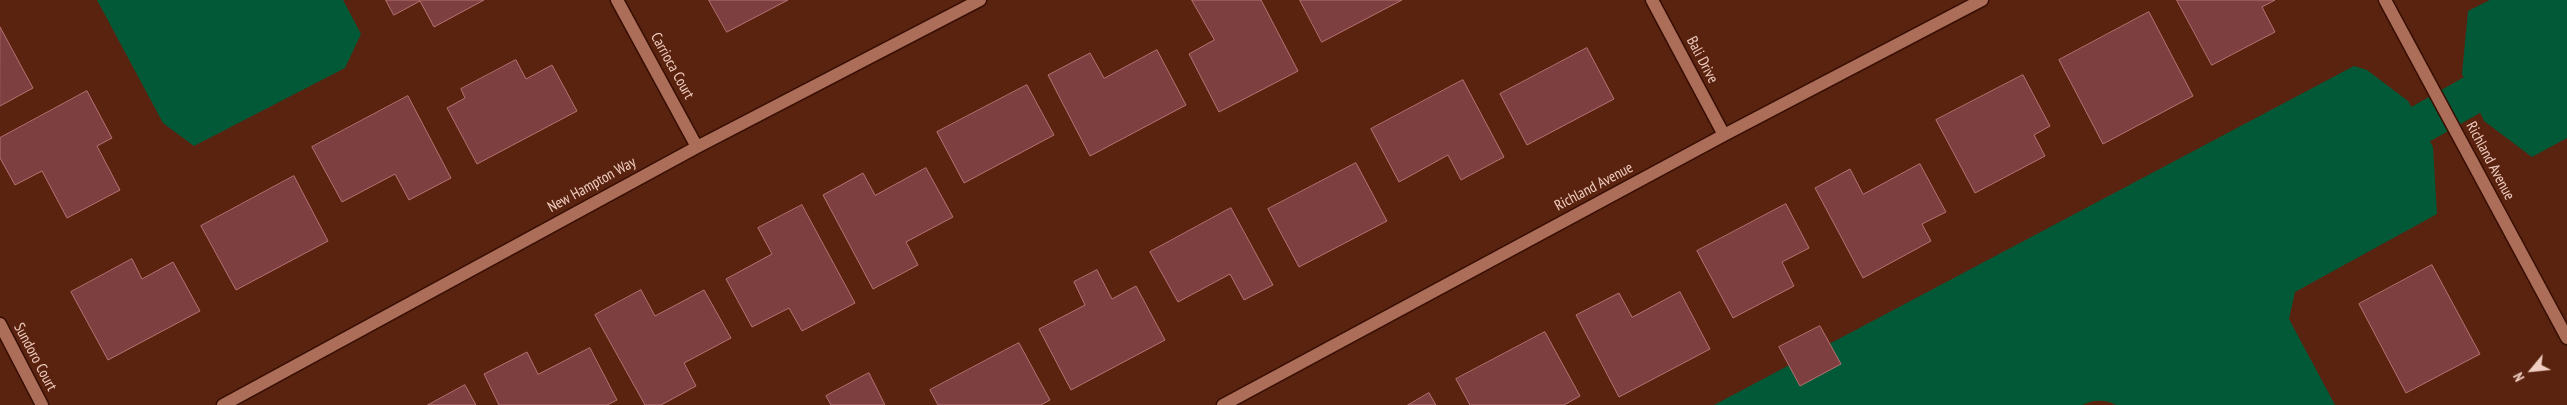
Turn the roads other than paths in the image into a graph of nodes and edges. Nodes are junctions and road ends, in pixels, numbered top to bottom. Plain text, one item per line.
1 (617, 0) edge
2 (980, 0) edge
3 (1652, 0) edge
4 (1982, 0) edge
5 (2385, 0) edge
6 (1724, 135) junction
7 (698, 147) junction
8 (0, 324) edge
9 (2567, 338) edge
10 (42, 405) edge
11 (223, 405) edge
12 (1223, 405) edge

1 - 7 street, Carrioca Court
2 - 7 street, New Hampton Way
3 - 6 street, Bali Drive
4 - 6 street, Richland Avenue
5 - 9 street, Richland Avenue
6 - 12 street, Richland Avenue
7 - 11 street, New Hampton Way
8 - 10 street, Sundoro Court

